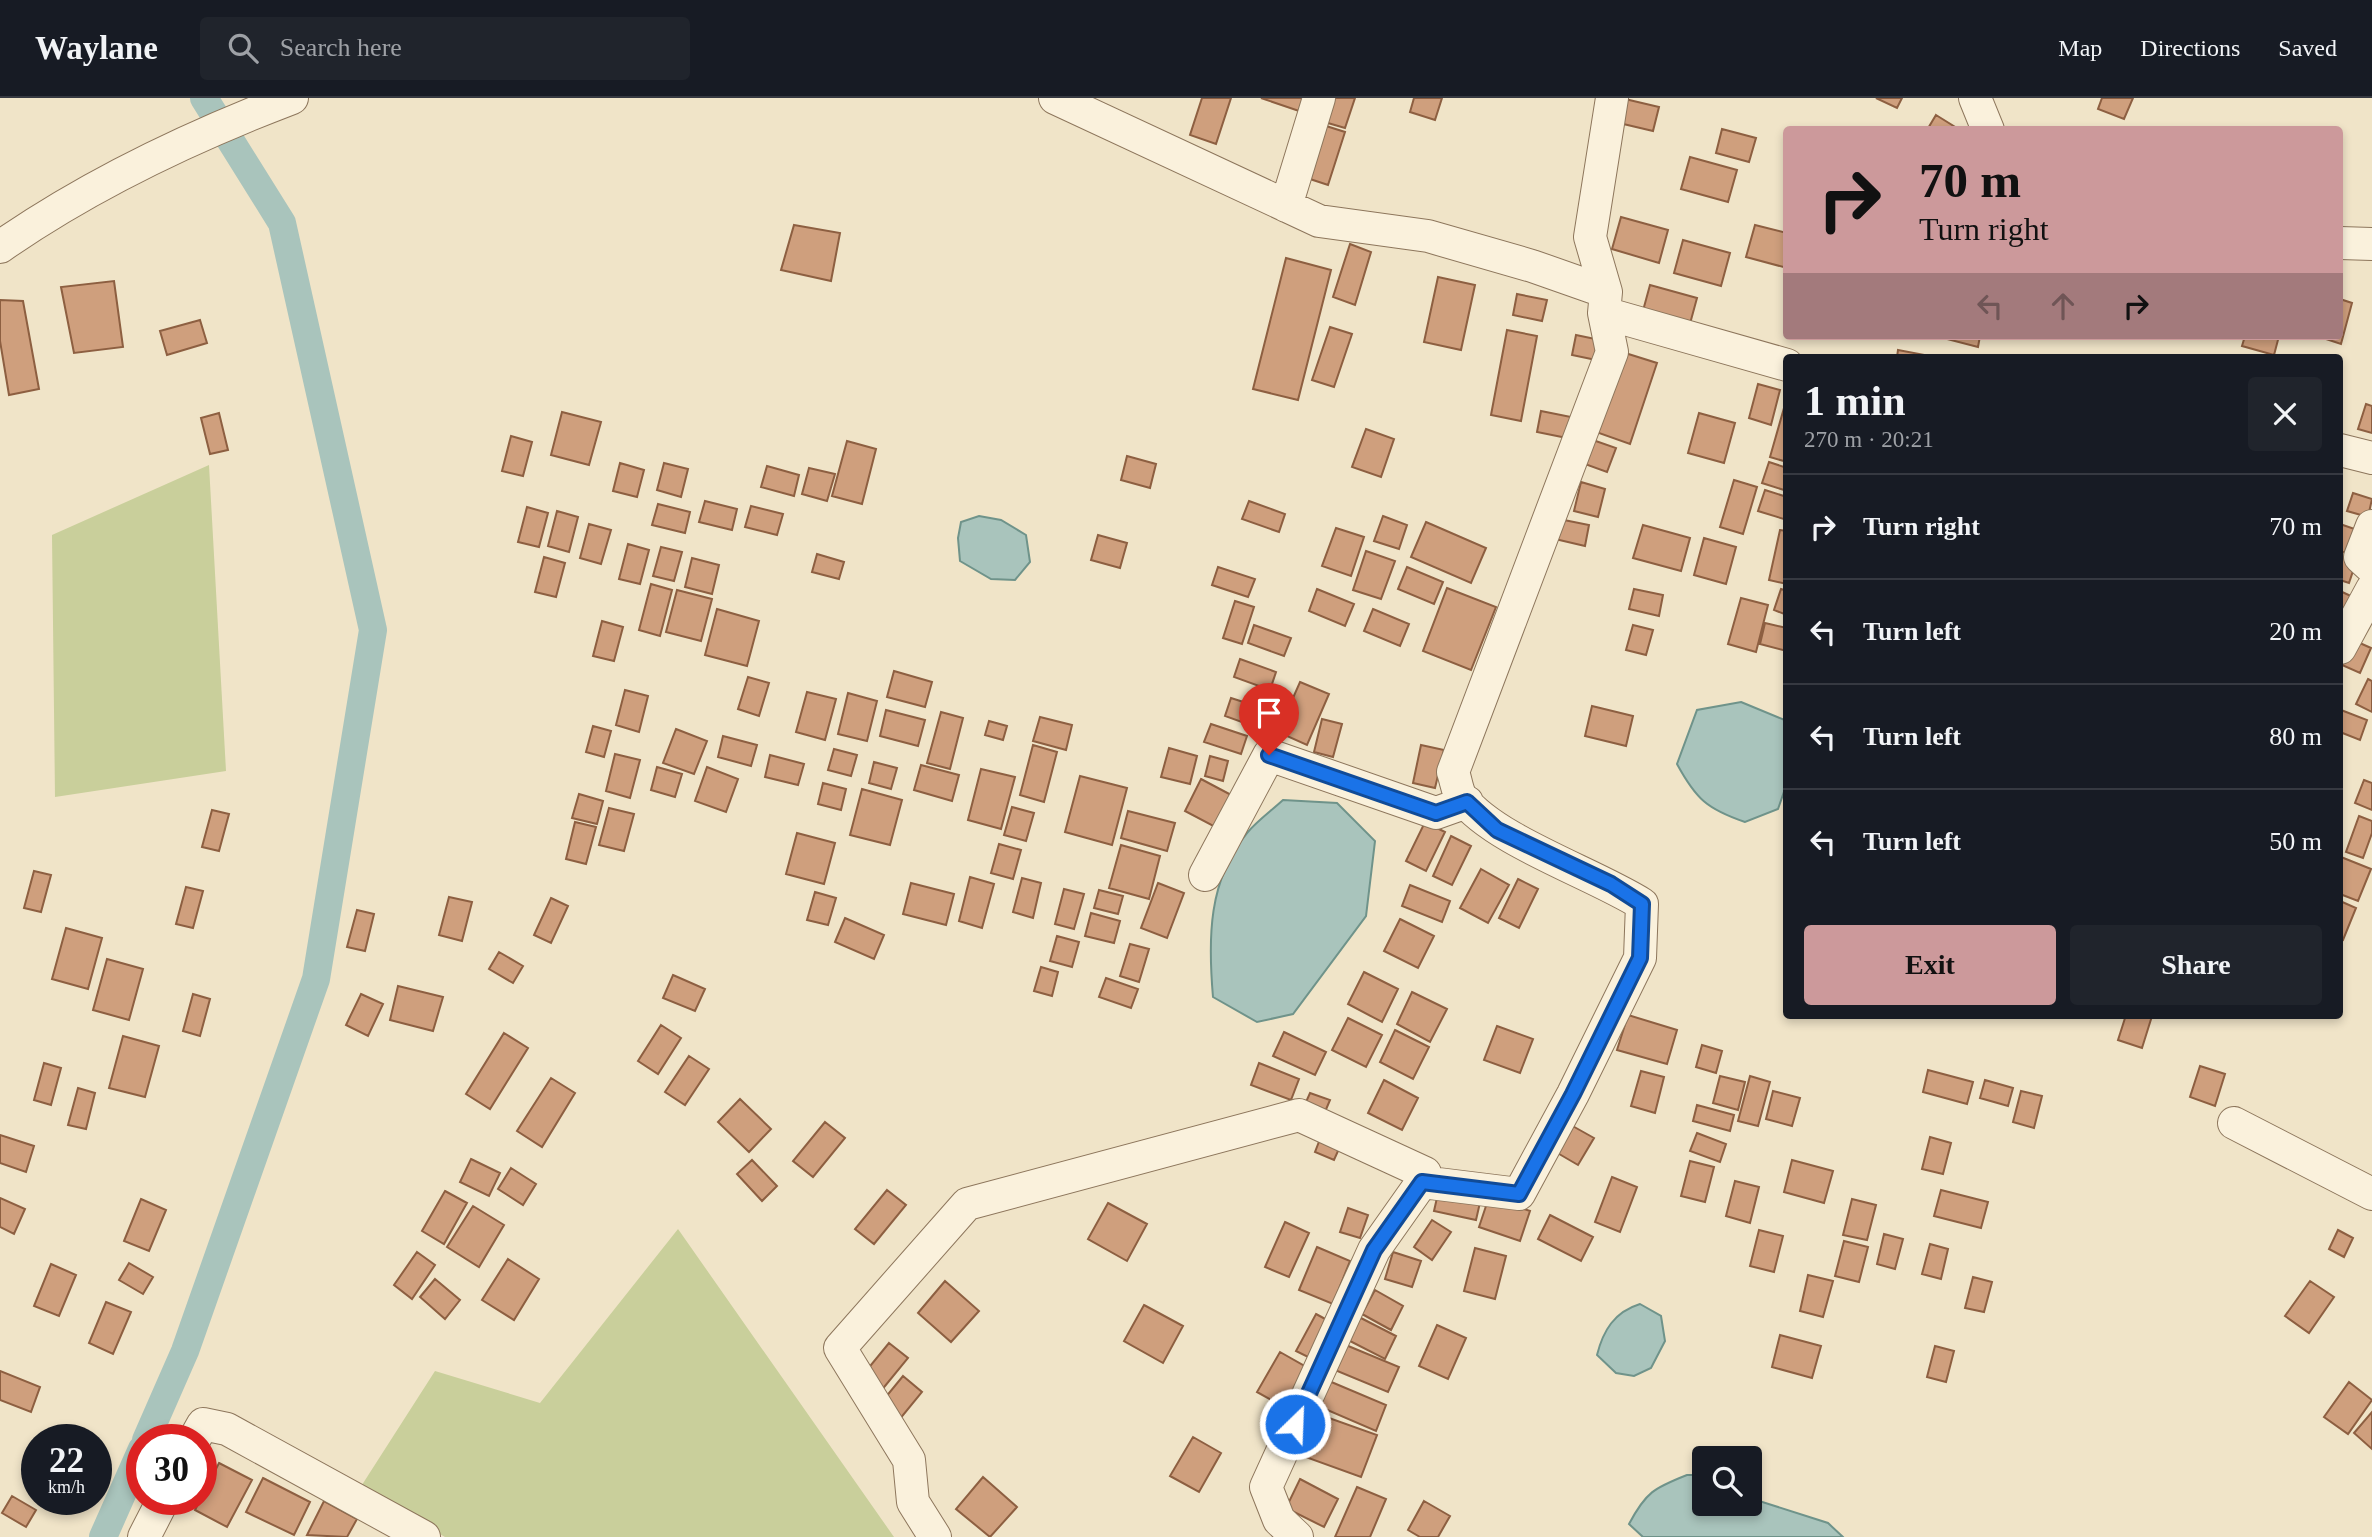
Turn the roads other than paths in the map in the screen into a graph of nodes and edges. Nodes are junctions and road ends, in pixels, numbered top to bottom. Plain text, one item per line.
1 (292, 98) edge
2 (1055, 98) edge
3 (1319, 98) edge
4 (1612, 98) edge
5 (1975, 98) edge
6 (1986, 126) edge
7 (1286, 206) junction
8 (2343, 243) edge
9 (2372, 244) edge
10 (0, 247) edge
11 (1605, 303) junction
12 (1783, 364) edge
13 (2343, 451) edge
14 (2372, 458) edge
15 (2372, 526) edge
16 (2372, 568) edge
17 (2372, 589) edge
18 (2343, 642) edge
19 (1467, 802) junction
20 (1205, 875) dead end
21 (2234, 1123) dead end
22 (1424, 1173) dead end
23 (2372, 1194) edge
24 (217, 1427) edge
25 (155, 1515) edge
26 (144, 1537) edge
27 (424, 1537) edge
28 (935, 1537) edge
29 (1297, 1537) edge

1 - 10 street
2 - 7 street
3 - 7 street
4 - 11 street
5 - 6 street
7 - 11 street
8 - 9 street
11 - 12 street
11 - 19 street
13 - 14 street
15 - 16 street
17 - 18 street
19 - 20 street
19 - 29 street
21 - 23 street
22 - 28 street
24 - 27 street
25 - 26 street

